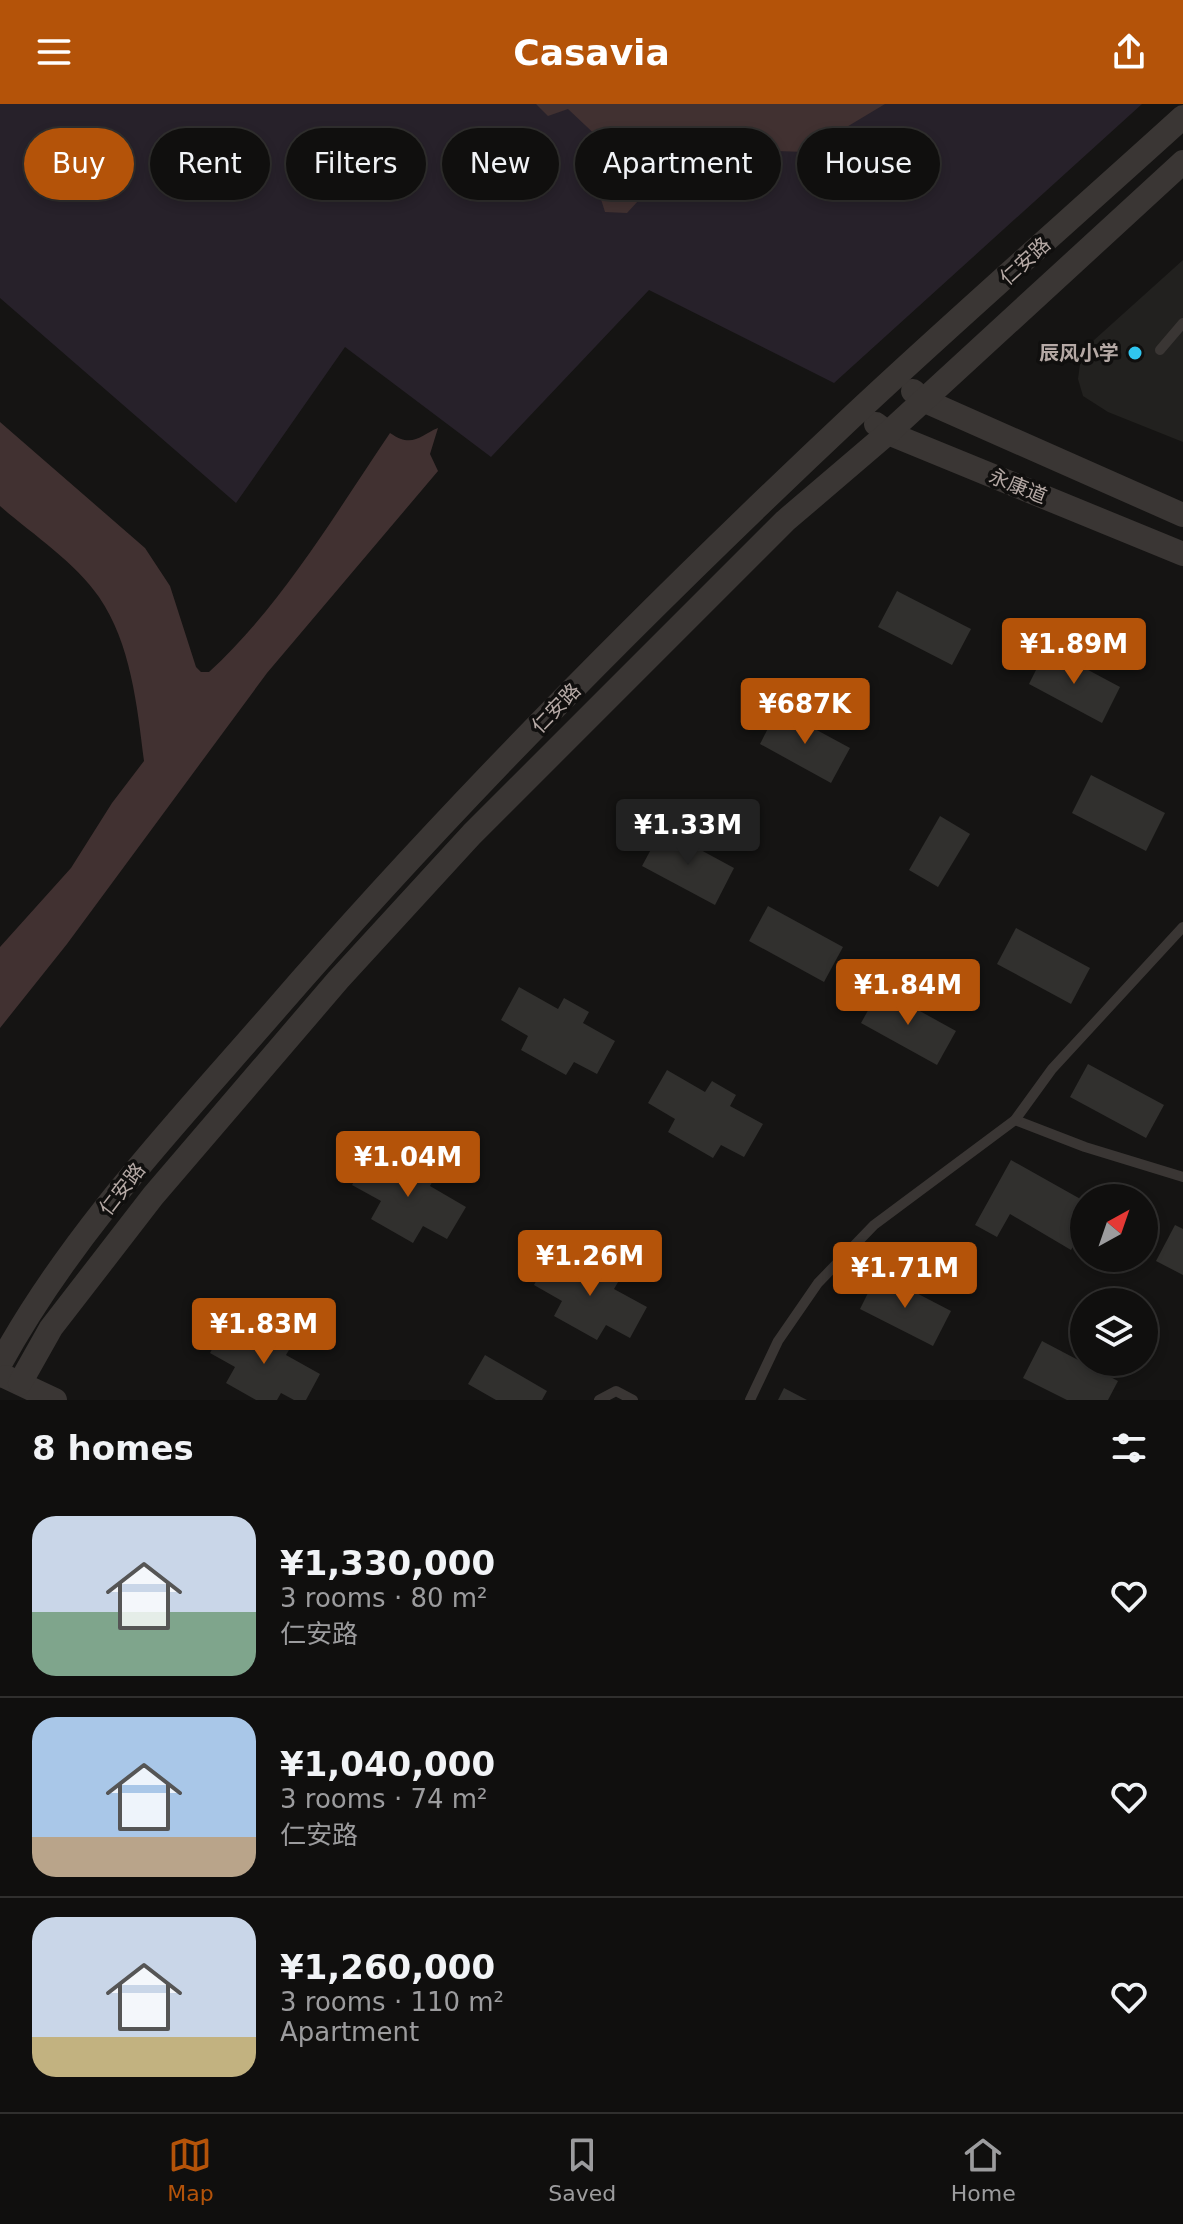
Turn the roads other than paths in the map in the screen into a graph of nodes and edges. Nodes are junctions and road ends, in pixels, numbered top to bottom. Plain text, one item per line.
1 (1183, 117) edge
2 (1183, 162) edge
3 (1183, 323) edge
4 (1160, 350) dead end
5 (896, 377) junction
6 (923, 400) junction
7 (857, 412) junction
8 (888, 433) junction
9 (1183, 515) edge
10 (1183, 554) edge
11 (1183, 927) edge
12 (1015, 1120) junction
13 (1183, 1177) edge
14 (5, 1376) edge
15 (55, 1400) edge
16 (599, 1400) edge
17 (633, 1400) edge
18 (750, 1400) edge

1 - 5 street, 仁安路
2 - 6 street, 仁安路
3 - 4 lane
5 - 6 street, 永康道
5 - 7 street, 仁安路
6 - 8 street, 仁安路
6 - 9 street, 永康道
7 - 8 street, 永康道
7 - 14 street, 仁安路
8 - 10 street, 永康道
8 - 14 street, 仁安路
11 - 12 lane
12 - 13 lane
12 - 18 lane
14 - 15 street
16 - 17 lane

